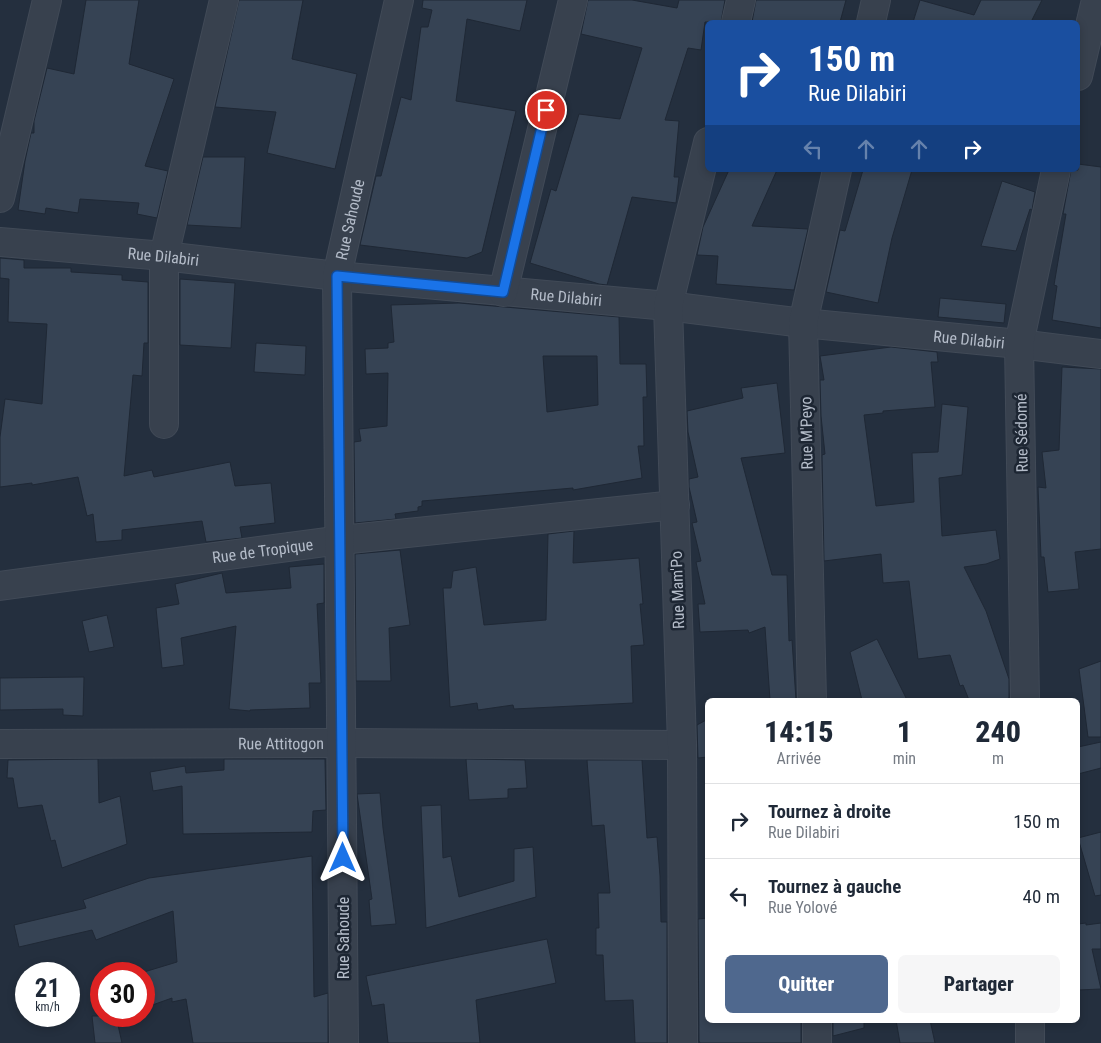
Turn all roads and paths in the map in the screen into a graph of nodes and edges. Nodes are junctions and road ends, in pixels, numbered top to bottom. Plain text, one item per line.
1 (47, 0) edge
2 (224, 0) edge
3 (399, 0) edge
4 (573, 0) edge
5 (741, 0) edge
6 (876, 0) edge
7 (1096, 0) edge
8 (736, 20) edge
9 (871, 20) edge
10 (1080, 68) edge
11 (705, 154) edge
12 (837, 172) edge
13 (1056, 172) edge
14 (0, 198) edge
15 (0, 242) edge
16 (164, 256) junction
17 (337, 276) junction
18 (503, 292) junction
19 (668, 306) junction
20 (803, 323) junction
21 (1019, 344) junction
22 (1101, 354) edge
23 (164, 424) dead end
24 (675, 505) junction
25 (341, 540) junction
26 (0, 586) edge
27 (812, 698) edge
28 (1025, 698) edge
29 (342, 743) junction
30 (0, 744) edge
31 (682, 746) junction
32 (817, 1023) edge
33 (1030, 1023) edge
34 (344, 1043) edge
35 (683, 1043) edge
36 (818, 1043) edge
37 (1030, 1043) edge

1 - 14 street
2 - 16 street
3 - 17 street, Rue Sahoude
4 - 18 street
5 - 8 street
6 - 9 street
7 - 10 street
11 - 19 street, Rue Mam'Po
12 - 20 street, Rue M'Peyo
13 - 21 street, Rue Sédomé
15 - 16 street, Rue Dilabiri
16 - 17 street, Rue Dilabiri
16 - 23 street
17 - 18 street, Rue Dilabiri
17 - 25 street, Rue Sahoude
18 - 19 street, Rue Dilabiri
19 - 20 street, Rue Dilabiri
19 - 24 street, Rue Mam'Po
20 - 21 street, Rue Dilabiri
20 - 27 street, Rue M'Peyo
21 - 22 street, Rue Dilabiri
21 - 28 street, Rue Sédomé
24 - 25 street, Rue de Tropique
24 - 31 street, Rue Mam'Po
25 - 26 street, Rue de Tropique
25 - 29 street, Rue Sahoude
29 - 30 street, Rue Attitogon
29 - 31 street, Rue Attitogon
29 - 34 street, Rue Sahoude
31 - 35 street, Rue Mam'Po
32 - 36 street
33 - 37 street

